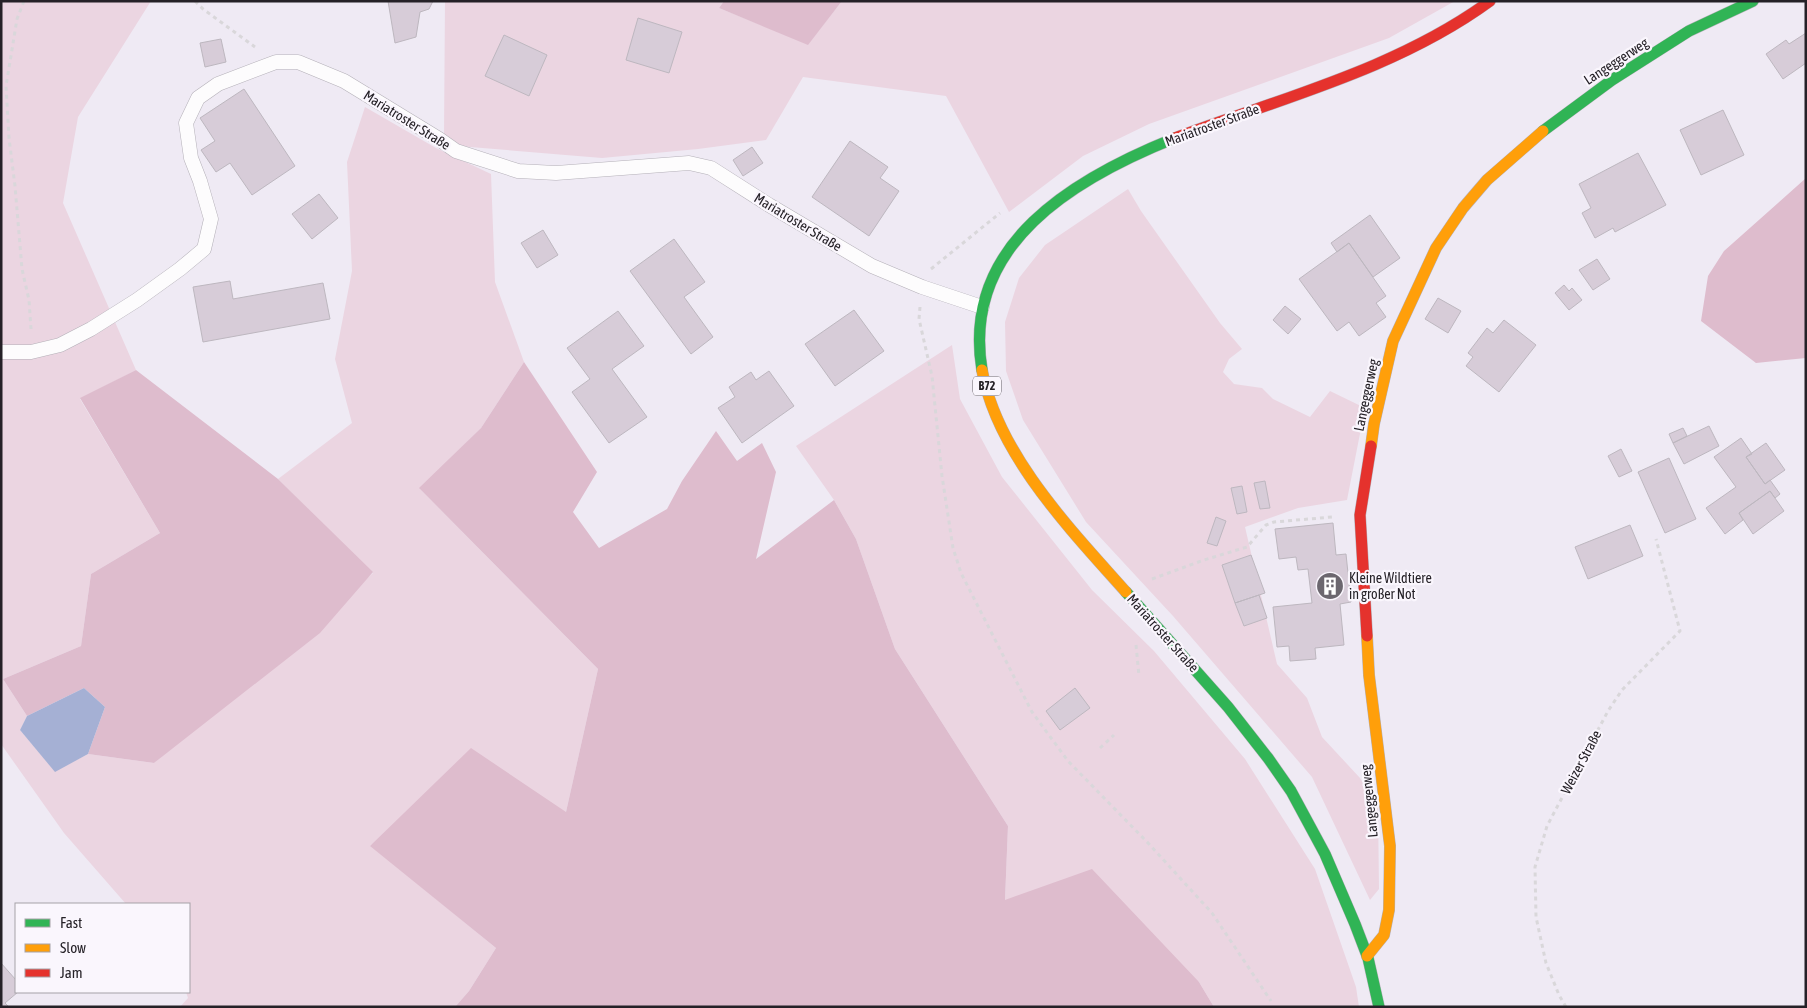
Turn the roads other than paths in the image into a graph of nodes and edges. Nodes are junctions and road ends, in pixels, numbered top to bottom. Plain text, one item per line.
1 (1490, 1) edge
2 (1753, 1) edge
3 (982, 307) junction
4 (1, 352) edge
5 (1367, 956) junction
6 (1379, 1007) edge

1 - 3 main road, Mariatroster Straße / B72
2 - 5 main road, Langeggerweg
3 - 4 lane, Mariatroster Straße
3 - 5 main road, Mariatroster Straße / B72
5 - 6 main road, B72

